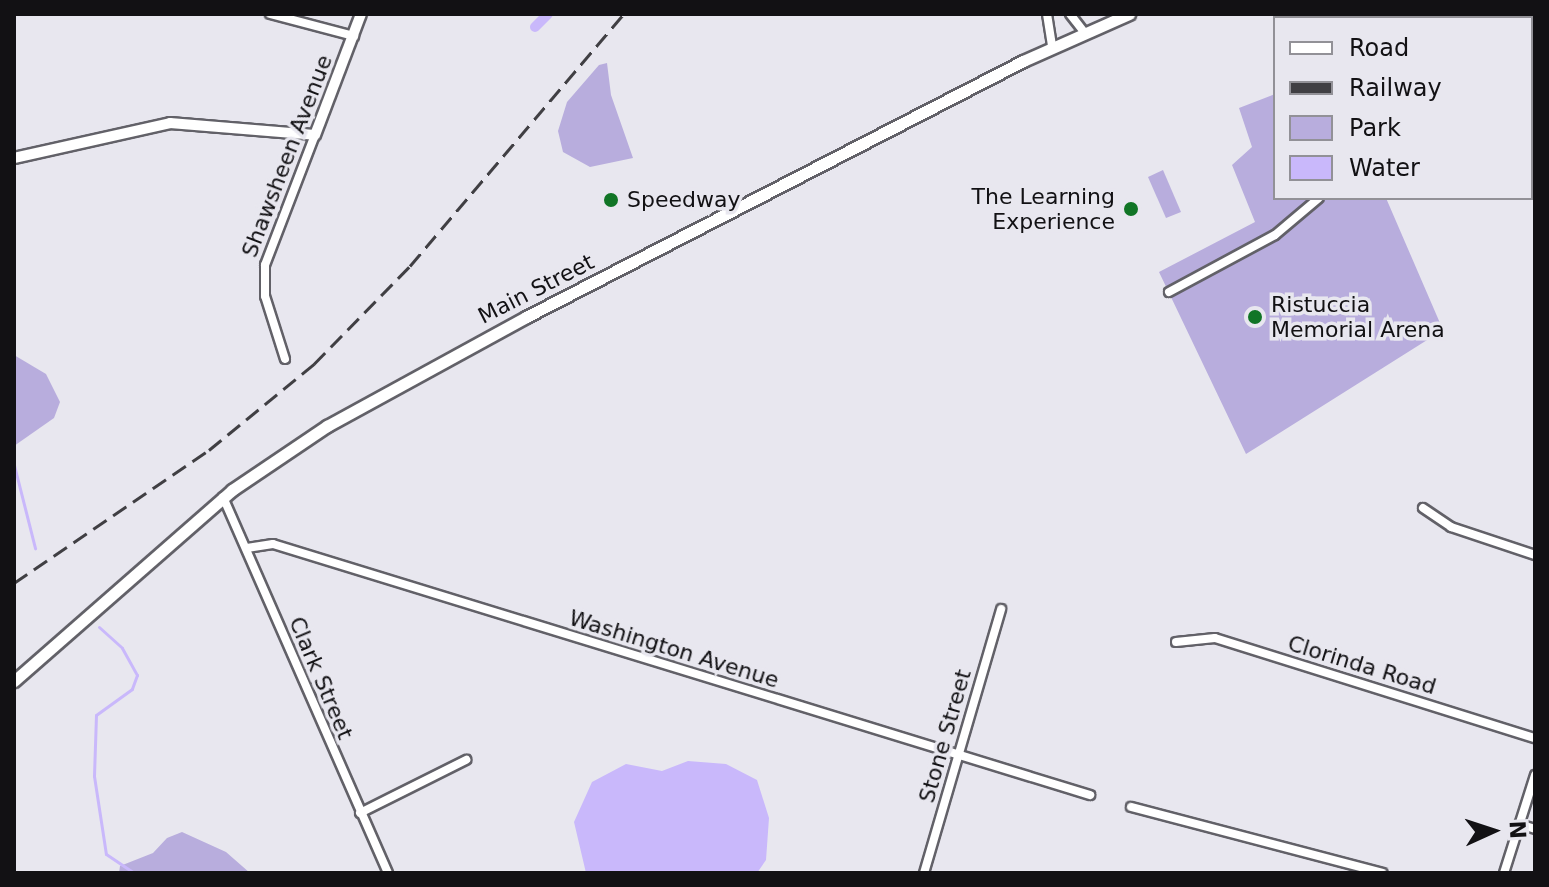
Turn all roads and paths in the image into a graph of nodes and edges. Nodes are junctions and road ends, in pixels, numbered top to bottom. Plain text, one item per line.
1 (270, 14) edge
2 (361, 14) edge
3 (1047, 14) edge
4 (1070, 14) edge
5 (1129, 14) edge
6 (1084, 32) junction
7 (354, 36) junction
8 (1052, 47) junction
9 (315, 135) junction
10 (14, 158) edge
11 (1317, 200) edge
12 (1169, 292) dead end
13 (285, 359) dead end
14 (223, 497) junction
15 (1423, 508) dead end
16 (247, 548) junction
17 (1535, 555) edge
18 (1001, 609) dead end
19 (1176, 642) dead end
20 (14, 681) edge
21 (1535, 738) edge
22 (959, 755) junction
23 (466, 760) dead end
24 (1535, 775) edge
25 (1090, 795) dead end
26 (1131, 807) dead end
27 (360, 813) junction
28 (1519, 824) junction
29 (1535, 829) edge
30 (388, 873) edge
31 (924, 873) edge
32 (1383, 873) edge
33 (1504, 873) edge

1 - 7 street
2 - 7 street, Shawsheen Avenue
3 - 8 street
4 - 6 street
5 - 6 main road, Main Street
6 - 8 main road, Main Street
7 - 9 street, Shawsheen Avenue
8 - 14 main road, Main Street
9 - 10 street
9 - 13 street, Shawsheen Avenue
11 - 12 street
14 - 16 street, Clark Street
14 - 20 main road, Main Street
15 - 17 street
16 - 22 street, Washington Avenue
16 - 27 street, Clark Street
18 - 22 street, Stone Street
19 - 21 street, Clorinda Road
22 - 25 street, Washington Avenue
22 - 31 street, Stone Street
23 - 27 street
24 - 28 street
26 - 32 street
27 - 30 street, Clark Street
28 - 29 street
28 - 33 street

